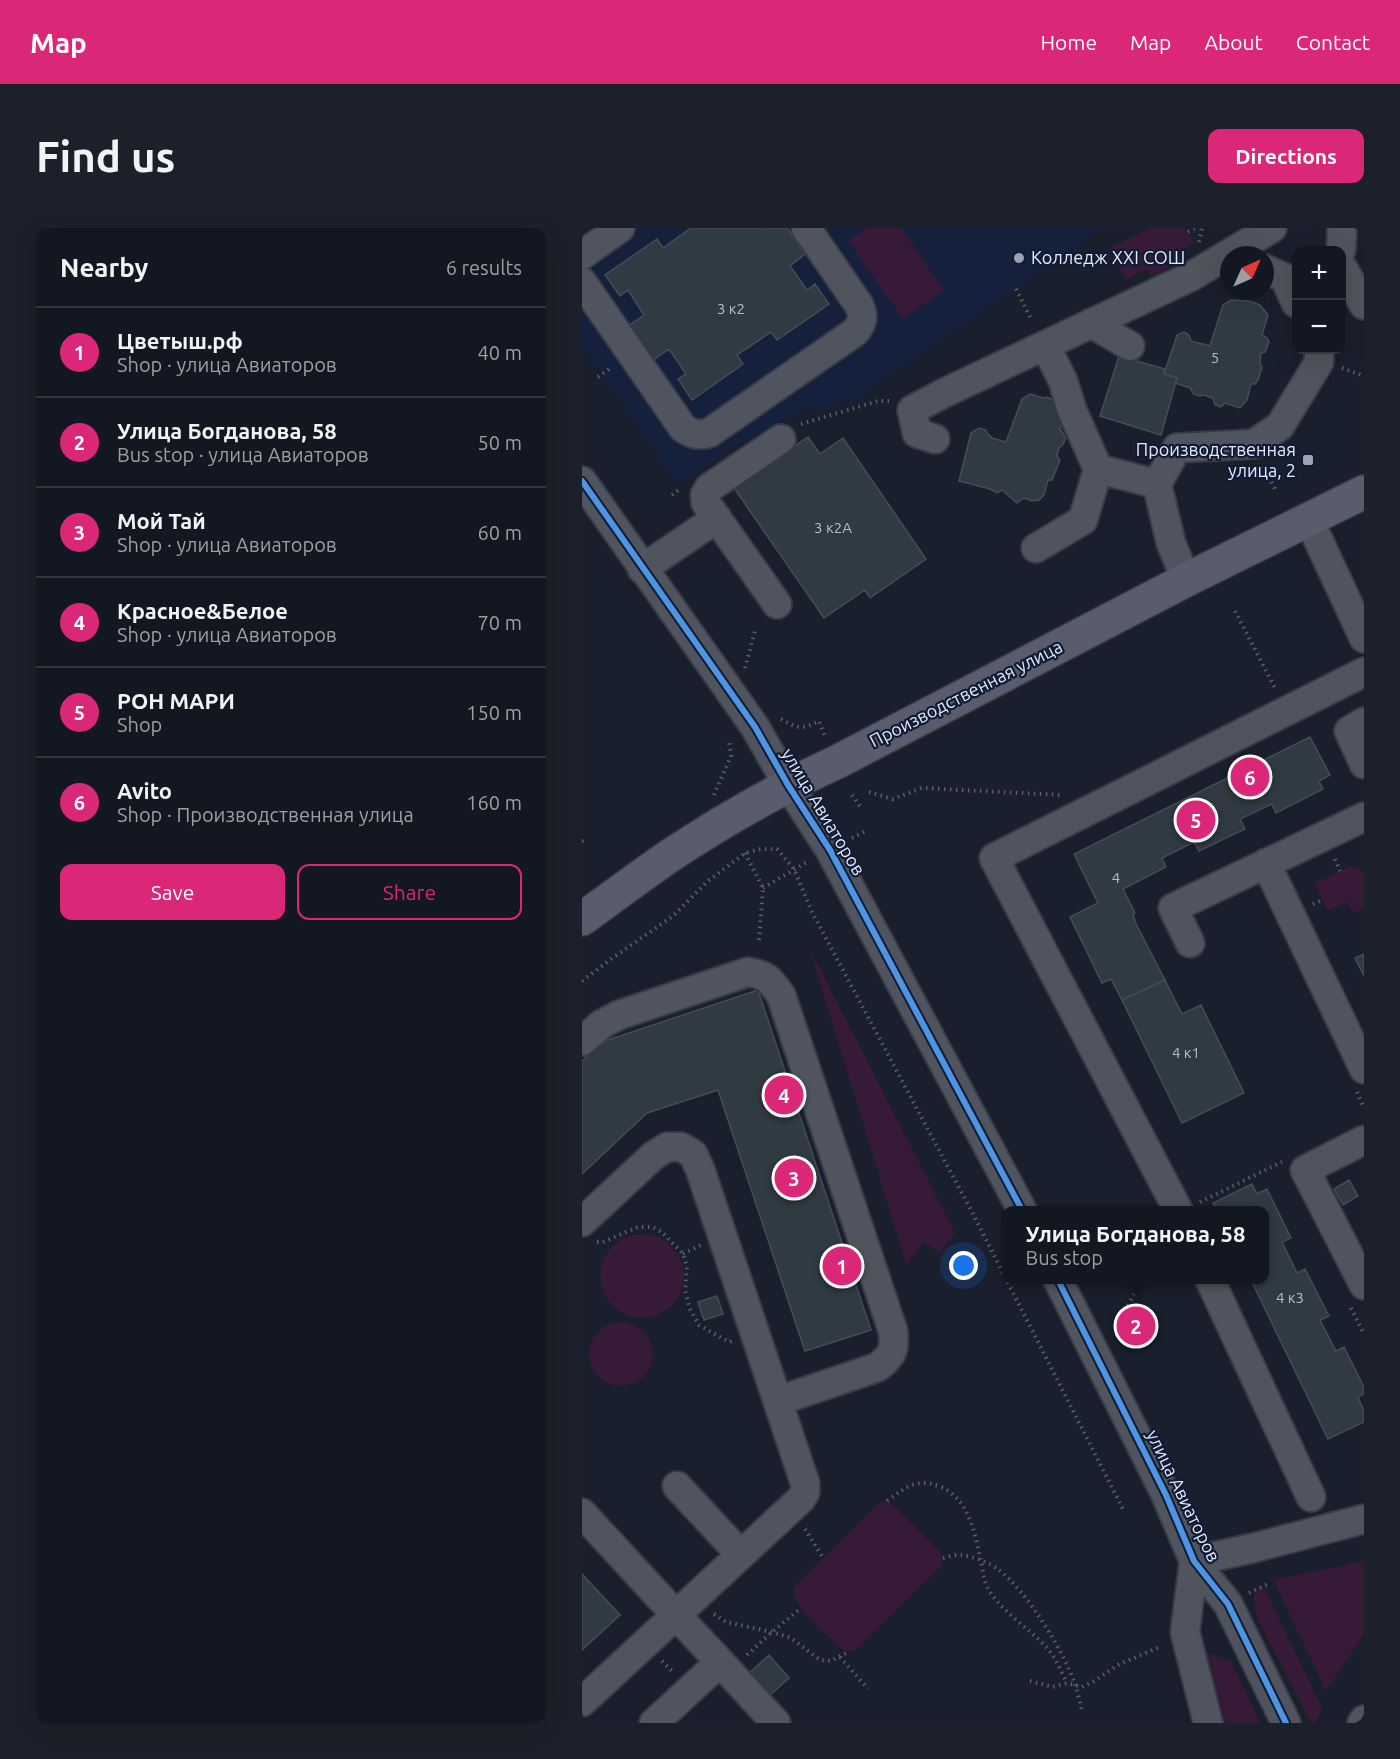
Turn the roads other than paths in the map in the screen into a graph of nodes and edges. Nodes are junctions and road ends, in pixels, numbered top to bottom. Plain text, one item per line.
1 (620, 228) edge
2 (806, 228) edge
3 (1272, 228) edge
4 (1342, 228) edge
5 (1243, 246) edge
6 (1341, 246) edge
7 (582, 255) edge
8 (1220, 260) edge
9 (1274, 273) edge
10 (1346, 275) edge
11 (582, 282) edge
12 (1295, 300) edge
13 (1364, 305) edge
14 (1091, 323) junction
15 (1045, 345) junction
16 (1130, 346) dead end
17 (1319, 354) edge
18 (781, 439) dead end
19 (935, 439) dead end
20 (1098, 469) junction
21 (582, 481) edge
22 (1156, 484) junction
23 (1364, 492) edge
24 (717, 518) junction
25 (1310, 520) junction
26 (1036, 548) dead end
27 (642, 569) junction
28 (1186, 580) junction
29 (777, 604) dead end
30 (1364, 638) edge
31 (1364, 672) edge
32 (1364, 722) edge
33 (1364, 764) edge
34 (788, 785) junction
35 (1364, 817) edge
36 (1266, 863) junction
37 (582, 919) edge
38 (1190, 943) dead end
39 (582, 1041) edge
40 (1364, 1069) edge
41 (1364, 1140) edge
42 (1020, 1206) edge
43 (1185, 1206) edge
44 (587, 1232) edge
45 (1060, 1284) edge
46 (1212, 1284) edge
47 (1364, 1285) edge
48 (778, 1401) junction
49 (677, 1486) dead end
50 (1311, 1497) dead end
51 (582, 1513) edge
52 (1364, 1519) edge
53 (741, 1555) junction
54 (1194, 1561) junction
55 (686, 1605) junction
56 (724, 1667) junction
57 (582, 1702) edge
58 (1201, 1720) edge
59 (654, 1723) edge
60 (776, 1723) edge
61 (1286, 1723) edge

1 - 7 street
2 - 11 street
3 - 5 street
4 - 6 street
8 - 14 street
9 - 12 street
10 - 13 street
14 - 15 street
14 - 16 street
15 - 19 street
15 - 20 street
17 - 22 street
18 - 24 street
20 - 22 street
20 - 26 street
21 - 27 street, улица Авиаторов
22 - 28 street
23 - 25 main road, Производственная улица
24 - 27 street
24 - 29 street
25 - 28 main road, Производственная улица
25 - 30 street
27 - 34 street, улица Авиаторов
28 - 34 main road, Производственная улица
31 - 43 street
32 - 33 street
34 - 37 main road, Производственная улица
34 - 42 street, улица Авиаторов
35 - 36 street
36 - 38 street
36 - 40 street
39 - 48 street
41 - 47 street
44 - 48 street
45 - 54 street, улица Авиаторов
46 - 50 street
48 - 53 street
49 - 53 street
51 - 55 street
52 - 54 street
53 - 55 street
54 - 58 street, улица Авиаторов
54 - 61 street, улица Авиаторов
55 - 56 street
55 - 57 street
56 - 59 street
56 - 60 street

